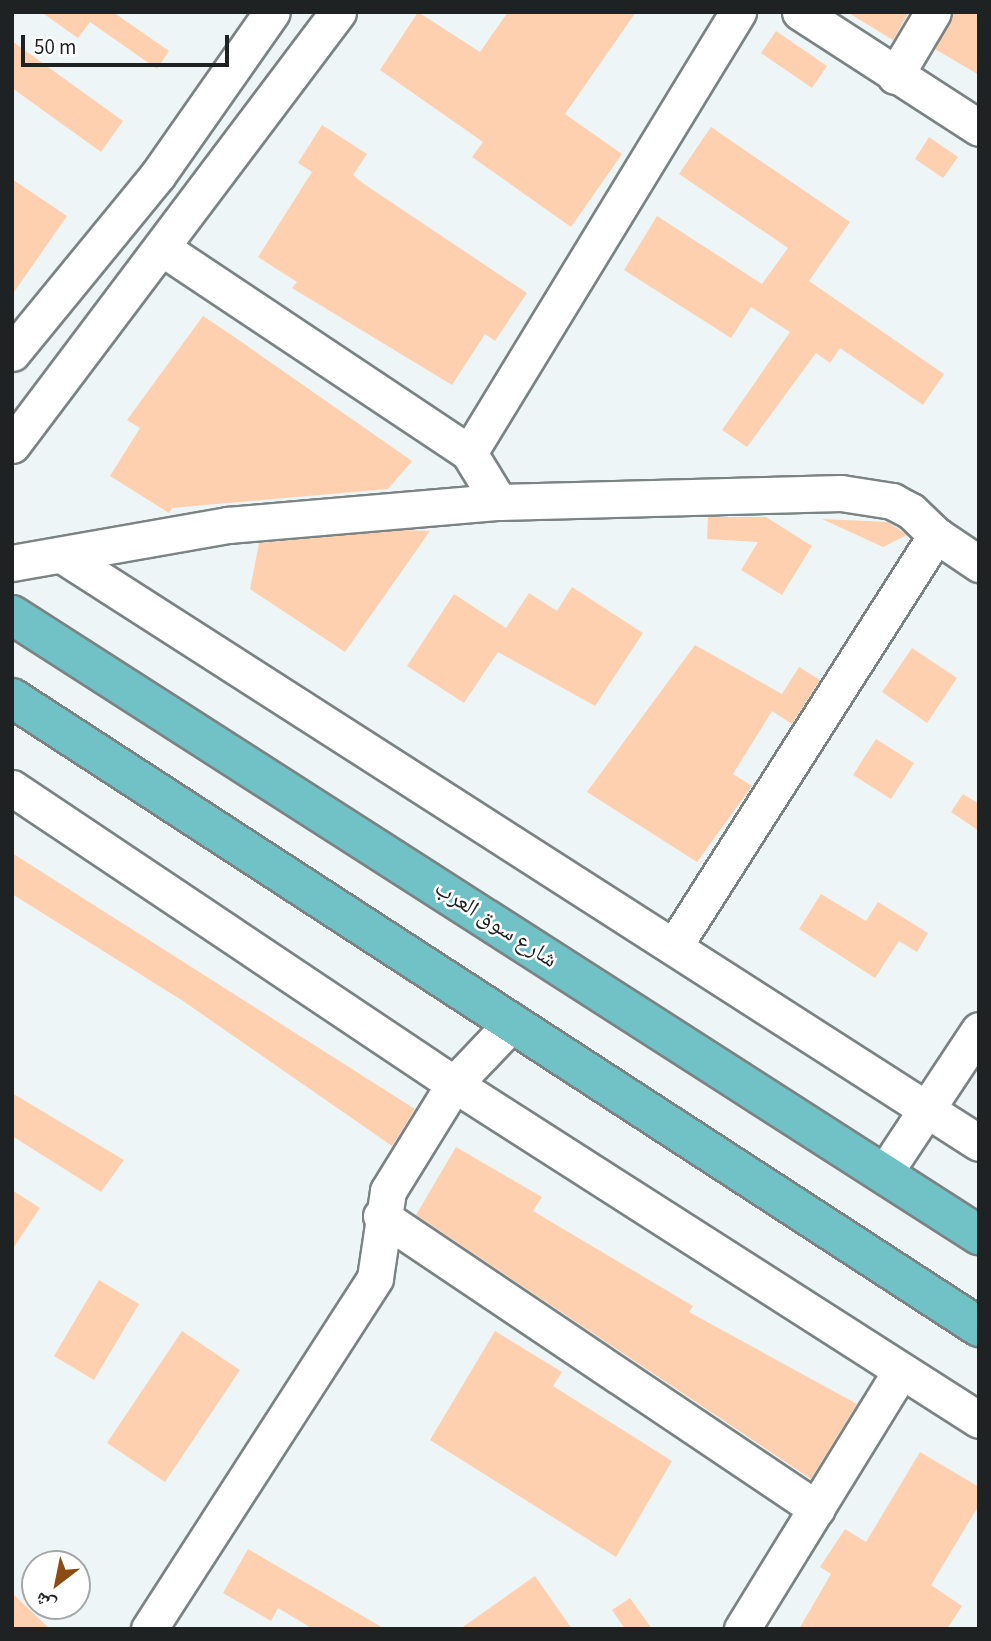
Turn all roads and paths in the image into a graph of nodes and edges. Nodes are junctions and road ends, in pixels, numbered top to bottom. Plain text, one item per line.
1 (272, 12) edge
2 (338, 12) edge
3 (738, 12) edge
4 (800, 12) edge
5 (933, 12) edge
6 (895, 76) junction
7 (979, 128) edge
8 (165, 250) junction
9 (12, 353) edge
10 (12, 445) edge
11 (469, 453) junction
12 (499, 502) junction
13 (936, 535) junction
14 (62, 555) junction
15 (12, 563) edge
16 (979, 564) edge
17 (12, 615) edge
18 (12, 698) edge
19 (12, 788) edge
20 (674, 946) junction
21 (512, 1023) junction
22 (979, 1030) edge
23 (454, 1084) junction
24 (926, 1109) junction
25 (979, 1143) edge
26 (885, 1172) junction
27 (381, 1216) junction
28 (979, 1235) edge
29 (979, 1327) edge
30 (901, 1371) junction
31 (979, 1420) edge
32 (817, 1509) junction
33 (149, 1629) edge
34 (742, 1629) edge

1 - 9 street
2 - 8 street
3 - 11 street
4 - 6 street
5 - 6 street
6 - 7 street
8 - 10 street
8 - 11 street
11 - 12 street
12 - 13 street
12 - 14 street
13 - 16 street
13 - 20 street
14 - 15 street
14 - 20 street
17 - 26 main road, شارع سوق العرب
18 - 21 main road
19 - 23 street
20 - 24 street
21 - 23 street
21 - 29 main road
22 - 24 street
23 - 27 street
23 - 30 street
24 - 25 street
24 - 26 street
26 - 28 main road, شارع سوق العرب
27 - 32 street
27 - 33 street
30 - 31 street
30 - 32 street
32 - 34 street

